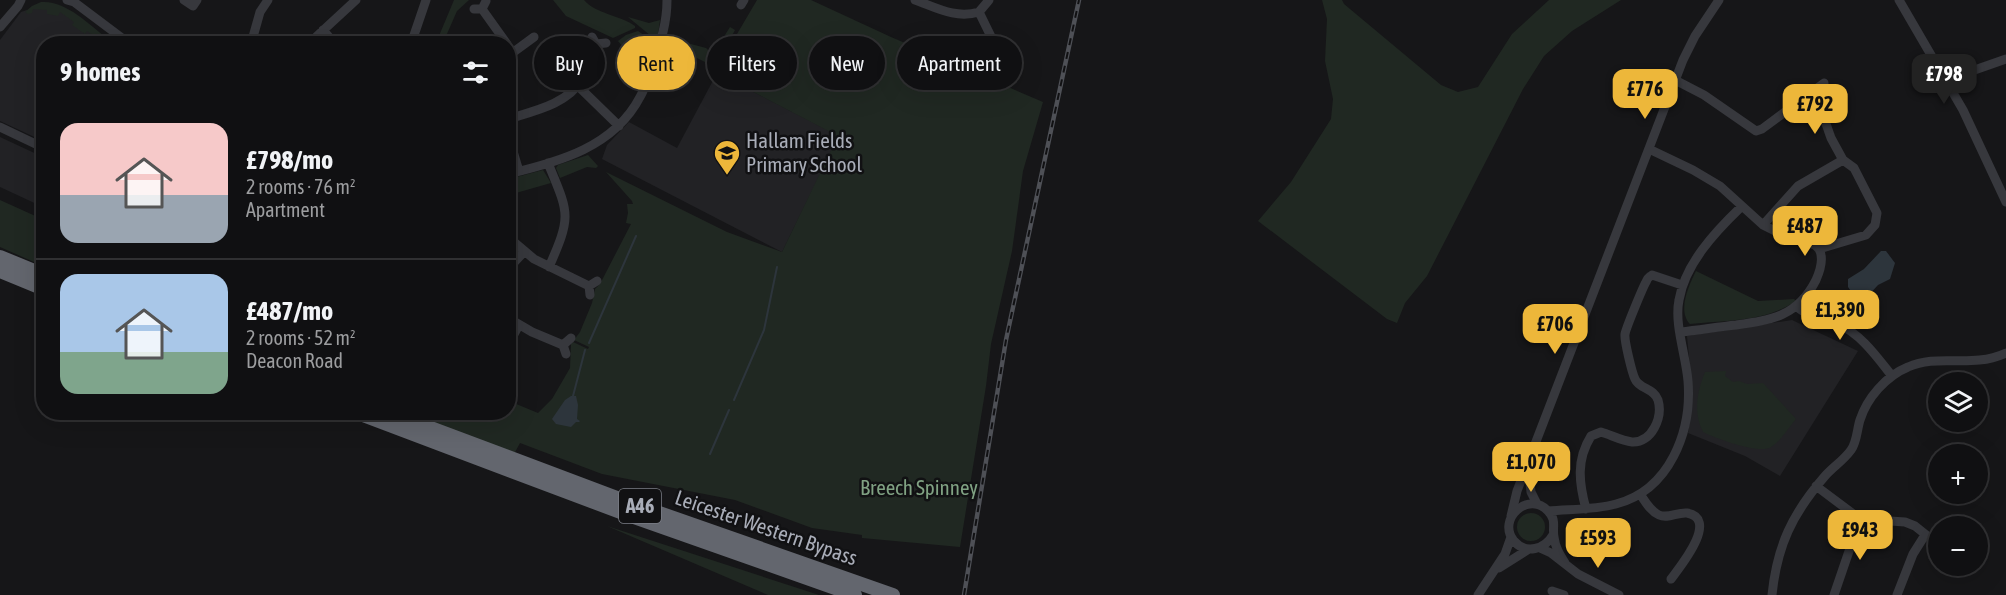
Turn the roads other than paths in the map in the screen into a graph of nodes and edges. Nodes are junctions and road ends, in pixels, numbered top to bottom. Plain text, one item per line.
1 (29, 0) edge
2 (184, 0) edge
3 (254, 0) edge
4 (356, 0) edge
5 (426, 0) edge
6 (667, 0) edge
7 (915, 0) edge
8 (989, 0) edge
9 (1719, 0) edge
10 (1899, 0) edge
11 (71, 1) edge
12 (266, 2) edge
13 (19, 3) edge
14 (196, 6) edge
15 (481, 6) edge
16 (979, 12) junction
17 (0, 27) edge
18 (323, 30) junction
19 (119, 36) edge
20 (254, 36) edge
21 (318, 36) edge
22 (328, 36) edge
23 (414, 36) edge
24 (501, 36) edge
25 (991, 36) edge
26 (534, 37) dead end
27 (516, 46) edge
28 (2006, 59) edge
29 (1675, 80) junction
30 (1947, 83) junction
31 (1824, 84) dead end
32 (573, 90) edge
33 (582, 90) edge
34 (1806, 96) junction
35 (516, 116) edge
36 (619, 126) junction
37 (0, 127) edge
38 (36, 144) edge
39 (1649, 149) junction
40 (1844, 160) junction
41 (548, 163) junction
42 (516, 172) edge
43 (2006, 202) edge
44 (1741, 207) junction
45 (1762, 225) junction
46 (516, 244) edge
47 (1819, 249) junction
48 (524, 252) junction
49 (0, 257) edge
50 (516, 260) edge
51 (549, 267) junction
52 (0, 272) edge
53 (36, 272) edge
54 (1682, 285) junction
55 (36, 286) edge
56 (592, 287) dead end
57 (1796, 306) junction
58 (516, 323) edge
59 (519, 325) junction
60 (516, 330) edge
61 (1681, 332) junction
62 (571, 338) dead end
63 (2006, 353) edge
64 (1892, 376) junction
65 (376, 420) edge
66 (409, 420) edge
67 (1528, 464) junction
68 (1816, 486) junction
69 (1640, 494) junction
70 (1537, 504) junction
71 (1571, 509) junction
72 (1586, 509) junction
73 (1548, 510) junction
74 (1511, 516) junction
75 (1860, 519) junction
76 (1555, 524) junction
77 (1553, 535) junction
78 (1511, 537) junction
79 (1540, 548) junction
80 (1529, 549) junction
81 (1564, 563) junction
82 (1493, 574) junction
83 (1671, 579) dead end
84 (855, 595) edge
85 (894, 595) edge
86 (1478, 595) edge
87 (1619, 595) edge
88 (1772, 595) edge
89 (1834, 595) edge
90 (1898, 595) edge

1 - 13 street
2 - 14 street
3 - 12 street
4 - 18 street
5 - 23 street
6 - 36 street
7 - 16 street
8 - 16 street
9 - 29 street
10 - 30 street
11 - 19 street
12 - 20 street
13 - 17 street
15 - 24 street
16 - 25 street
18 - 21 street
18 - 22 street
26 - 27 street
28 - 30 street
29 - 34 street
29 - 39 street
30 - 43 street
31 - 34 street
32 - 35 street
33 - 36 street
34 - 40 street
36 - 41 street
37 - 38 street
39 - 44 street
39 - 67 street
40 - 45 street
40 - 47 street
41 - 42 street
41 - 51 street
44 - 45 street
44 - 54 street
45 - 47 street
46 - 48 street
47 - 57 street
48 - 50 street
48 - 51 street
49 - 53 highway
51 - 56 street
52 - 55 highway
54 - 61 street
54 - 72 street
57 - 61 street
57 - 64 street
58 - 59 street
59 - 60 street
59 - 62 street
61 - 69 street
63 - 64 street
64 - 68 street
65 - 84 highway, Leicester Western Bypass / A46
66 - 85 highway, Leicester Western Bypass / A46
67 - 70 street
67 - 74 street
68 - 75 street
68 - 88 street
69 - 72 street
69 - 83 street
70 - 73 street
70 - 74 street
71 - 72 street
71 - 73 street
71 - 76 street
73 - 76 street
74 - 78 street
75 - 89 street
75 - 90 street
76 - 77 street
77 - 79 street
77 - 81 street
78 - 80 street
78 - 82 street
79 - 80 street
79 - 81 street
80 - 82 street
81 - 87 street
82 - 86 street

